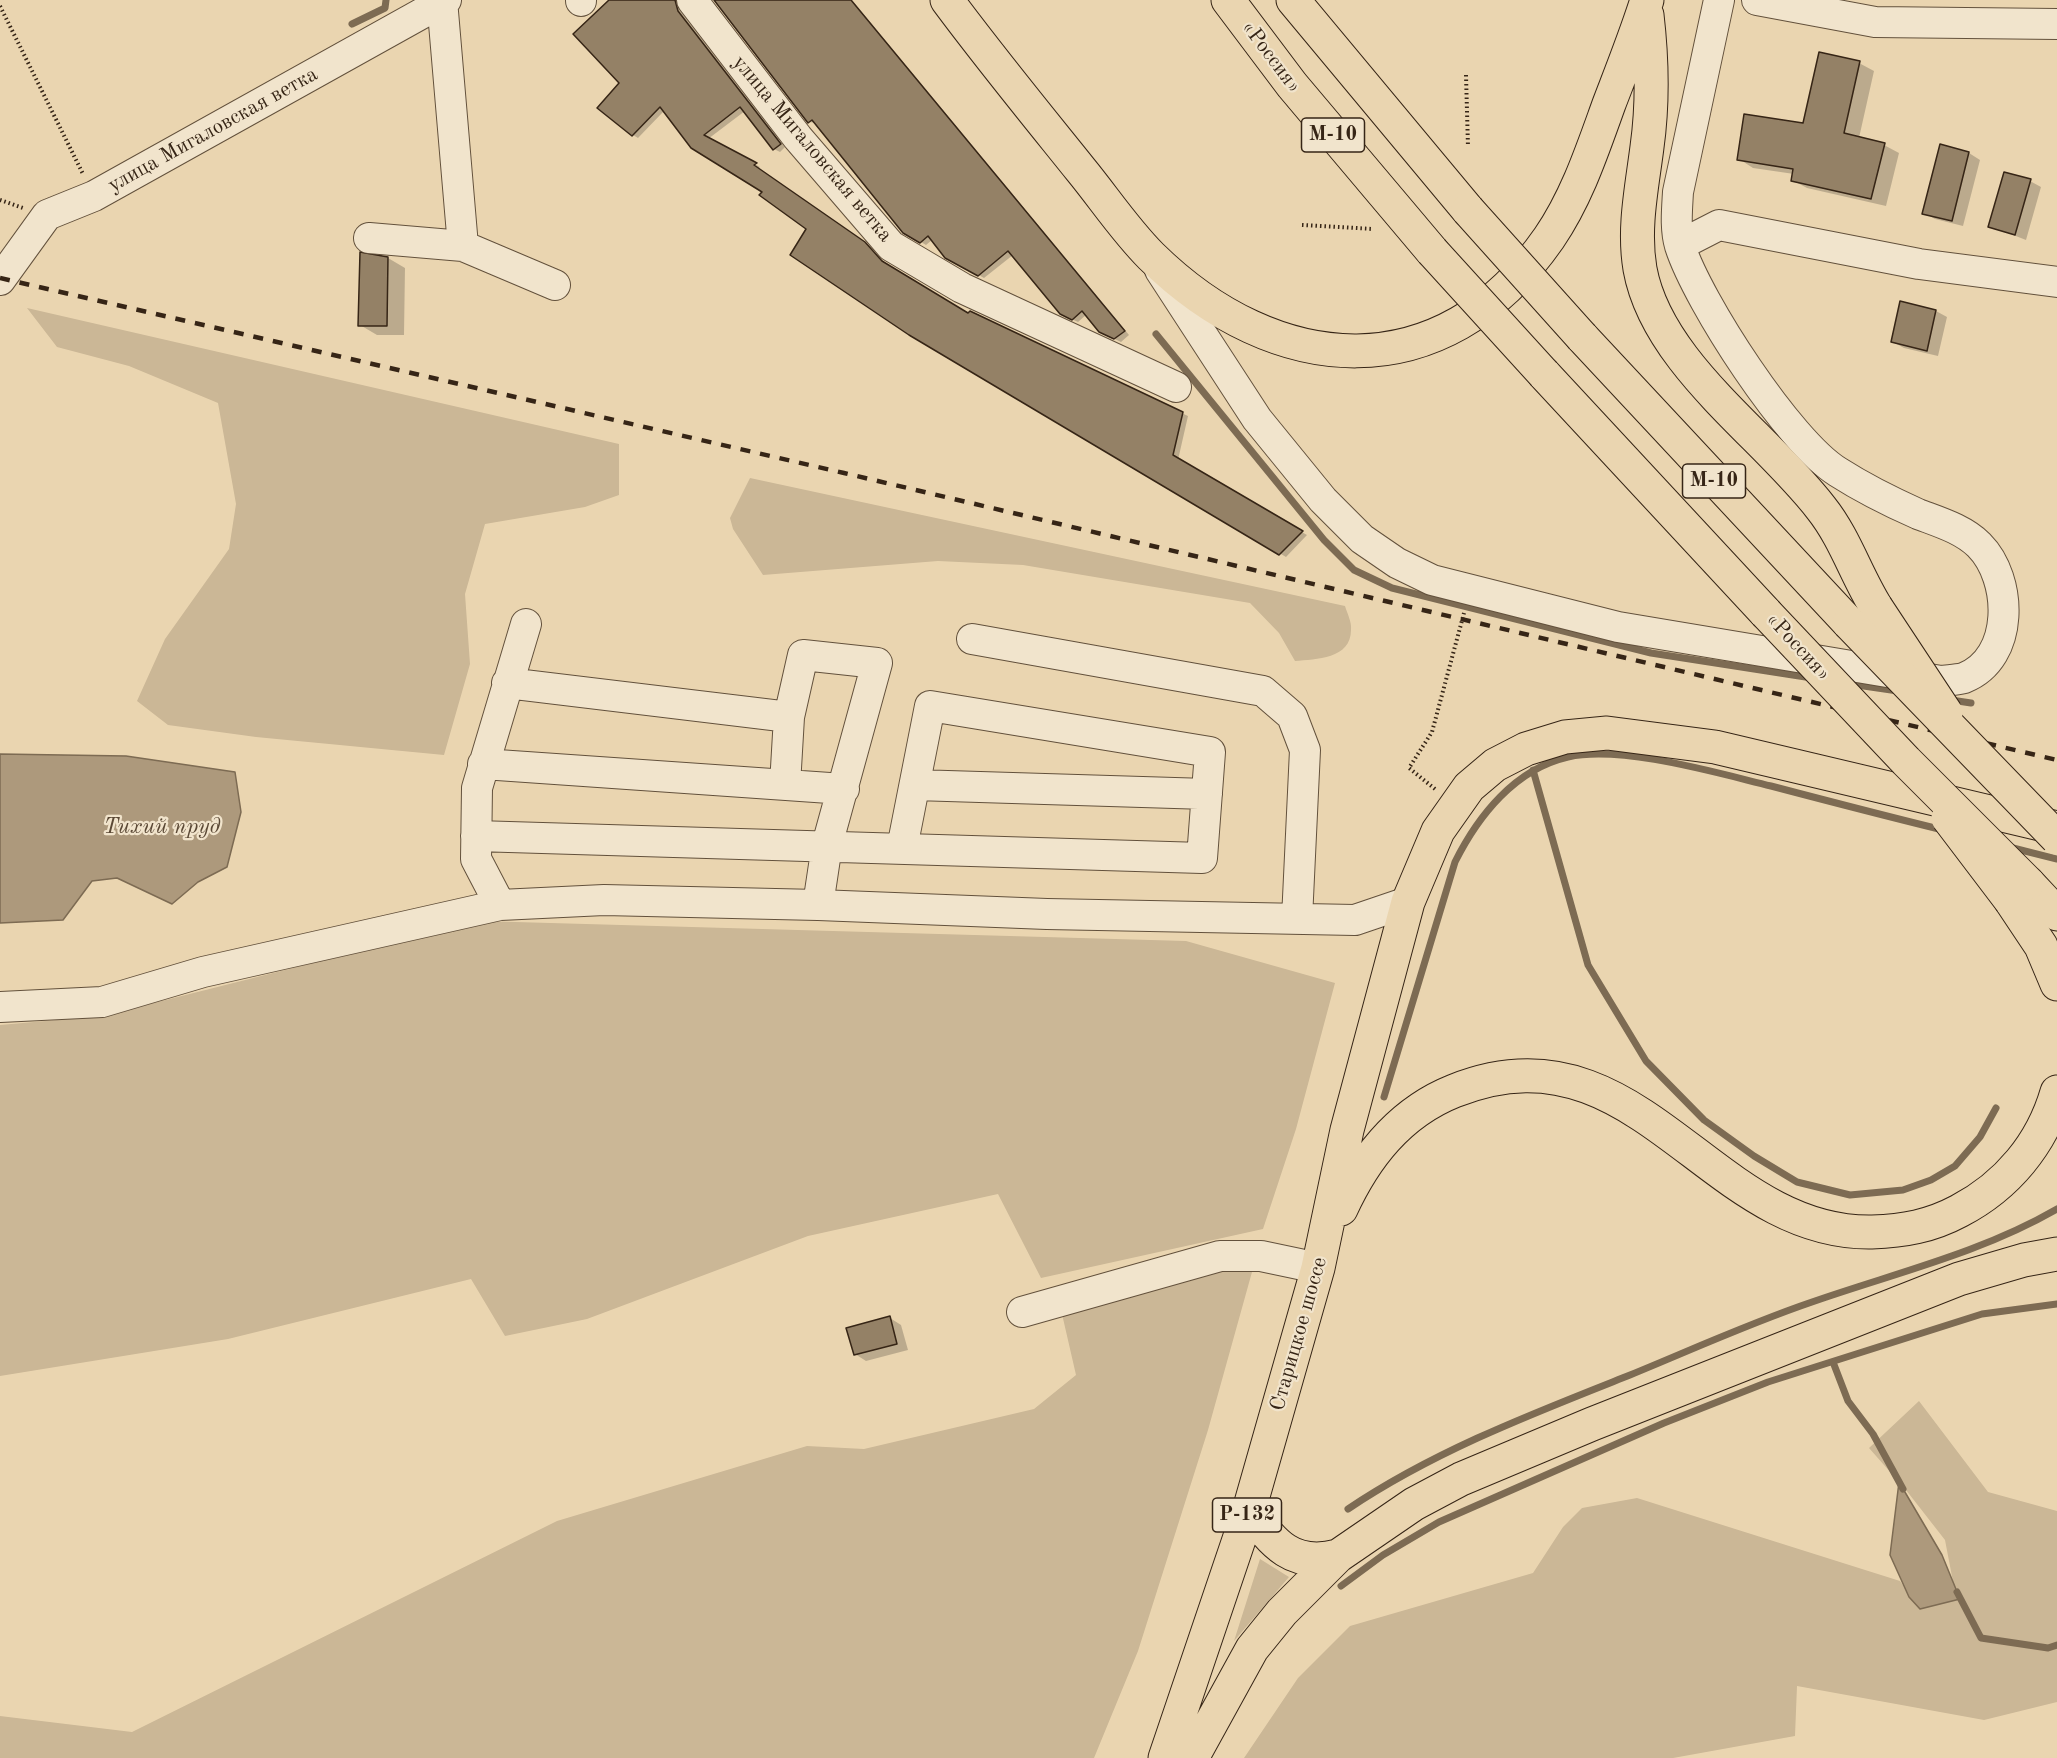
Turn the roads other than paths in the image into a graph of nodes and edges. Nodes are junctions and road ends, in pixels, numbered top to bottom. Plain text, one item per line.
1 (444, 0) edge
2 (692, 0) edge
3 (947, 0) edge
4 (956, 0) edge
5 (1293, 0) edge
6 (1719, 0) edge
7 (1757, 0) edge
8 (1647, 2) edge
9 (1227, 5) edge
10 (2057, 24) edge
11 (980, 45) junction
12 (369, 238) dead end
13 (1680, 245) junction
14 (463, 246) junction
15 (1150, 255) junction
16 (0, 280) edge
17 (2057, 282) edge
18 (555, 285) dead end
19 (1176, 387) dead end
20 (1862, 615) junction
21 (526, 624) dead end
22 (972, 639) dead end
23 (507, 683) junction
24 (789, 717) junction
25 (483, 764) junction
26 (785, 785) junction
27 (915, 785) junction
28 (844, 789) junction
29 (1207, 794) junction
30 (2057, 828) edge
31 (476, 836) junction
32 (2057, 838) edge
33 (827, 845) junction
34 (902, 848) junction
35 (2019, 892) junction
36 (1408, 902) junction
37 (500, 905) junction
38 (818, 905) junction
39 (2057, 914) edge
40 (1297, 919) junction
41 (2057, 984) edge
42 (0, 1007) edge
43 (2057, 1092) edge
44 (2057, 1254) edge
45 (1321, 1257) junction
46 (1022, 1312) dead end
47 (1249, 1510) junction
48 (1338, 1556) junction
49 (1165, 1758) edge
50 (1192, 1758) edge

1 - 14 street
1 - 16 street, улица Мигаловская ветка
2 - 19 street, улица Мигаловская ветка
3 - 11 main road
4 - 11 main road
5 - 20 main road, М-10, bridge
6 - 13 street
7 - 10 street
8 - 15 main road
8 - 20 main road
9 - 35 main road, «Россия» / М-10, bridge
11 - 15 main road
12 - 14 street
13 - 15 street
13 - 17 street
14 - 18 street
20 - 32 main road, М-10, bridge
21 - 23 street
22 - 40 street
23 - 24 street
23 - 25 street
24 - 26 street
24 - 28 street
25 - 26 street
25 - 31 street
26 - 28 street
27 - 29 street
27 - 29 street
27 - 34 street
28 - 33 street
29 - 34 street
30 - 36 main road, Старицкое шоссе
31 - 33 street
31 - 37 street
33 - 34 street
33 - 38 street
35 - 39 main road, «Россия» / М-10
35 - 41 main road
36 - 40 street
36 - 45 main road, Старицкое шоссе / Р-132
37 - 38 street
37 - 42 street
38 - 40 street
43 - 45 main road
44 - 48 main road
45 - 46 street
45 - 47 main road, Старицкое шоссе / Р-132
47 - 48 main road
47 - 49 main road, Старицкое шоссе / Р-132
48 - 50 main road

